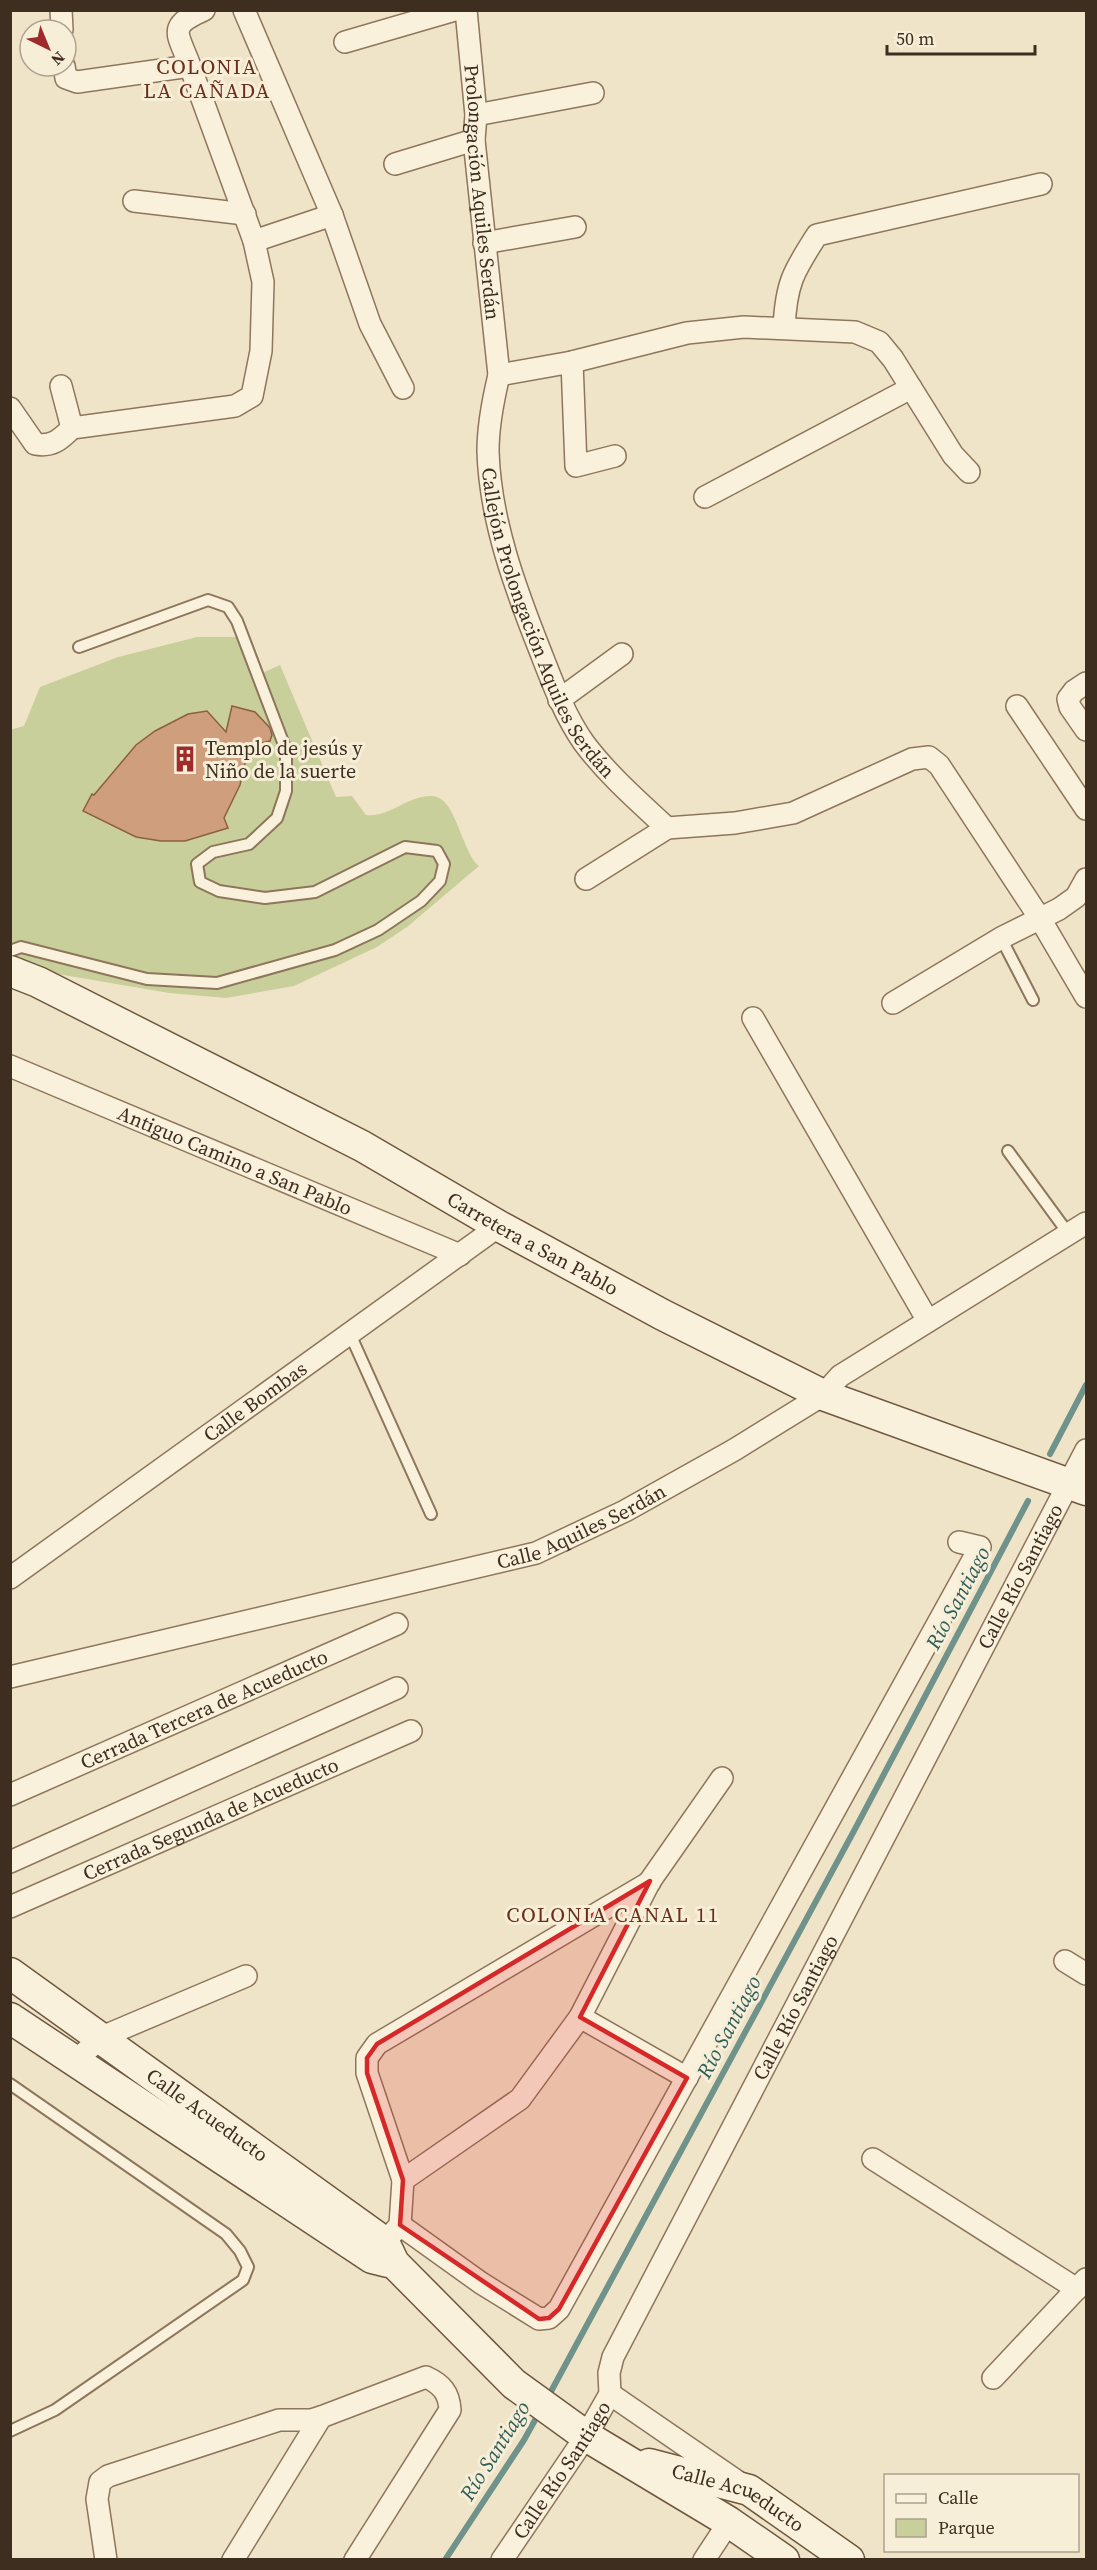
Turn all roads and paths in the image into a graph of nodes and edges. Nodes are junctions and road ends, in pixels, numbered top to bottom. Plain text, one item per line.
1 (204, 10) edge
2 (244, 10) edge
3 (455, 10) edge
4 (466, 10) edge
5 (345, 42) dead end
6 (190, 66) junction
7 (66, 78) edge
8 (593, 93) dead end
9 (476, 115) junction
10 (474, 140) junction
11 (395, 164) dead end
12 (1041, 184) dead end
13 (134, 201) dead end
14 (245, 214) junction
15 (332, 214) junction
16 (575, 227) dead end
17 (254, 241) junction
18 (483, 243) junction
19 (784, 328) junction
20 (572, 362) junction
21 (499, 375) junction
22 (61, 386) dead end
23 (403, 388) dead end
24 (911, 388) junction
25 (10, 408) edge
26 (72, 429) junction
27 (615, 456) dead end
28 (969, 472) dead end
29 (705, 497) dead end
30 (79, 647) dead end
31 (622, 654) dead end
32 (1086, 683) edge
33 (559, 700) junction
34 (1017, 706) dead end
35 (1086, 730) edge
36 (1086, 809) edge
37 (667, 828) junction
38 (586, 879) dead end
39 (1086, 879) edge
40 (1040, 917) junction
41 (1001, 938) junction
42 (10, 951) edge
43 (10, 971) edge
44 (1086, 996) edge
45 (1033, 1000) dead end
46 (893, 1003) dead end
47 (753, 1018) dead end
48 (10, 1066) edge
49 (1008, 1151) dead end
50 (1086, 1222) edge
51 (499, 1226) junction
52 (1068, 1233) junction
53 (460, 1255) junction
54 (928, 1321) junction
55 (350, 1334) junction
56 (823, 1395) junction
57 (1086, 1450) edge
58 (1078, 1486) edge
59 (431, 1514) dead end
60 (959, 1542) dead end
61 (10, 1578) edge
62 (397, 1624) dead end
63 (10, 1677) edge
64 (397, 1688) dead end
65 (411, 1731) dead end
66 (722, 1778) dead end
67 (10, 1795) edge
68 (10, 1862) edge
69 (650, 1881) junction
70 (10, 1907) edge
71 (1065, 1961) dead end
72 (10, 1973) edge
73 (1086, 1974) edge
74 (246, 1976) dead end
75 (580, 2017) junction
76 (10, 2018) edge
77 (102, 2037) junction
78 (75, 2061) junction
79 (687, 2078) junction
80 (10, 2084) edge
81 (873, 2159) dead end
82 (403, 2180) junction
83 (387, 2247) junction
84 (1082, 2284) edge
85 (993, 2378) dead end
86 (610, 2394) junction
87 (321, 2417) junction
88 (577, 2430) junction
89 (10, 2431) edge
90 (617, 2456) junction
91 (749, 2490) junction
92 (729, 2522) junction
93 (106, 2559) edge
94 (233, 2559) edge
95 (355, 2559) edge
96 (502, 2559) edge
97 (704, 2559) edge
98 (784, 2559) edge
99 (849, 2559) edge

1 - 6 street
2 - 15 street
3 - 5 street
4 - 9 street, Prolongación Aquiles Serdán
6 - 7 street
6 - 14 street
8 - 9 street
9 - 10 street, Prolongación Aquiles Serdán
10 - 11 street
10 - 18 street, Prolongación Aquiles Serdán
12 - 19 street
13 - 14 street
14 - 17 street
15 - 17 street
15 - 23 street
16 - 18 street
17 - 26 street
18 - 21 street, Prolongación Aquiles Serdán
19 - 20 street
19 - 24 street
20 - 21 street
20 - 27 street
21 - 33 street, Callejón Prolongación Aquiles Serdán
22 - 26 street
24 - 28 street
24 - 29 street
25 - 26 street
30 - 42 lane
31 - 33 street
32 - 35 street
33 - 37 street, Callejón Prolongación Aquiles Serdán
34 - 36 street
37 - 38 street
37 - 40 street
39 - 40 street
40 - 41 street
40 - 44 street
41 - 45 lane
41 - 46 street
43 - 51 street, Carretera a San Pablo
47 - 54 street
48 - 53 street, Antiguo Camino a San Pablo
49 - 52 lane
50 - 52 street, Calle Aquiles Serdán
51 - 53 street, Calle Bombas
51 - 56 street, Carretera a San Pablo
52 - 54 street, Calle Aquiles Serdán
53 - 55 street, Calle Bombas
54 - 56 street, Calle Aquiles Serdán
55 - 59 lane
55 - 61 street, Calle Bombas
56 - 58 street, Carretera a San Pablo
56 - 63 street, Calle Aquiles Serdán
57 - 58 street, Calle Río Santiago
58 - 86 street, Calle Río Santiago
60 - 79 street
62 - 67 street, Cerrada Tercera de Acueducto
64 - 68 street
65 - 70 street, Cerrada Segunda de Acueducto
66 - 69 street
69 - 75 street
69 - 82 street
71 - 73 street
72 - 77 street, Calle Acueducto
74 - 77 street
75 - 79 street
75 - 82 street
76 - 78 street, Calle Acueducto
77 - 78 street
77 - 83 street, Calle Acueducto
78 - 83 street, Calle Acueducto
79 - 83 street
80 - 89 lane
81 - 84 street
82 - 83 street
83 - 88 street, Calle Acueducto
84 - 85 street
86 - 88 street, Calle Río Santiago
86 - 91 street
87 - 93 street
87 - 94 street
87 - 95 street
88 - 90 street, Calle Acueducto
88 - 96 street, Calle Río Santiago
90 - 91 street, Calle Acueducto
90 - 92 street, Calle Acueducto
91 - 99 street, Calle Acueducto
92 - 97 street
92 - 98 street, Calle Acueducto

